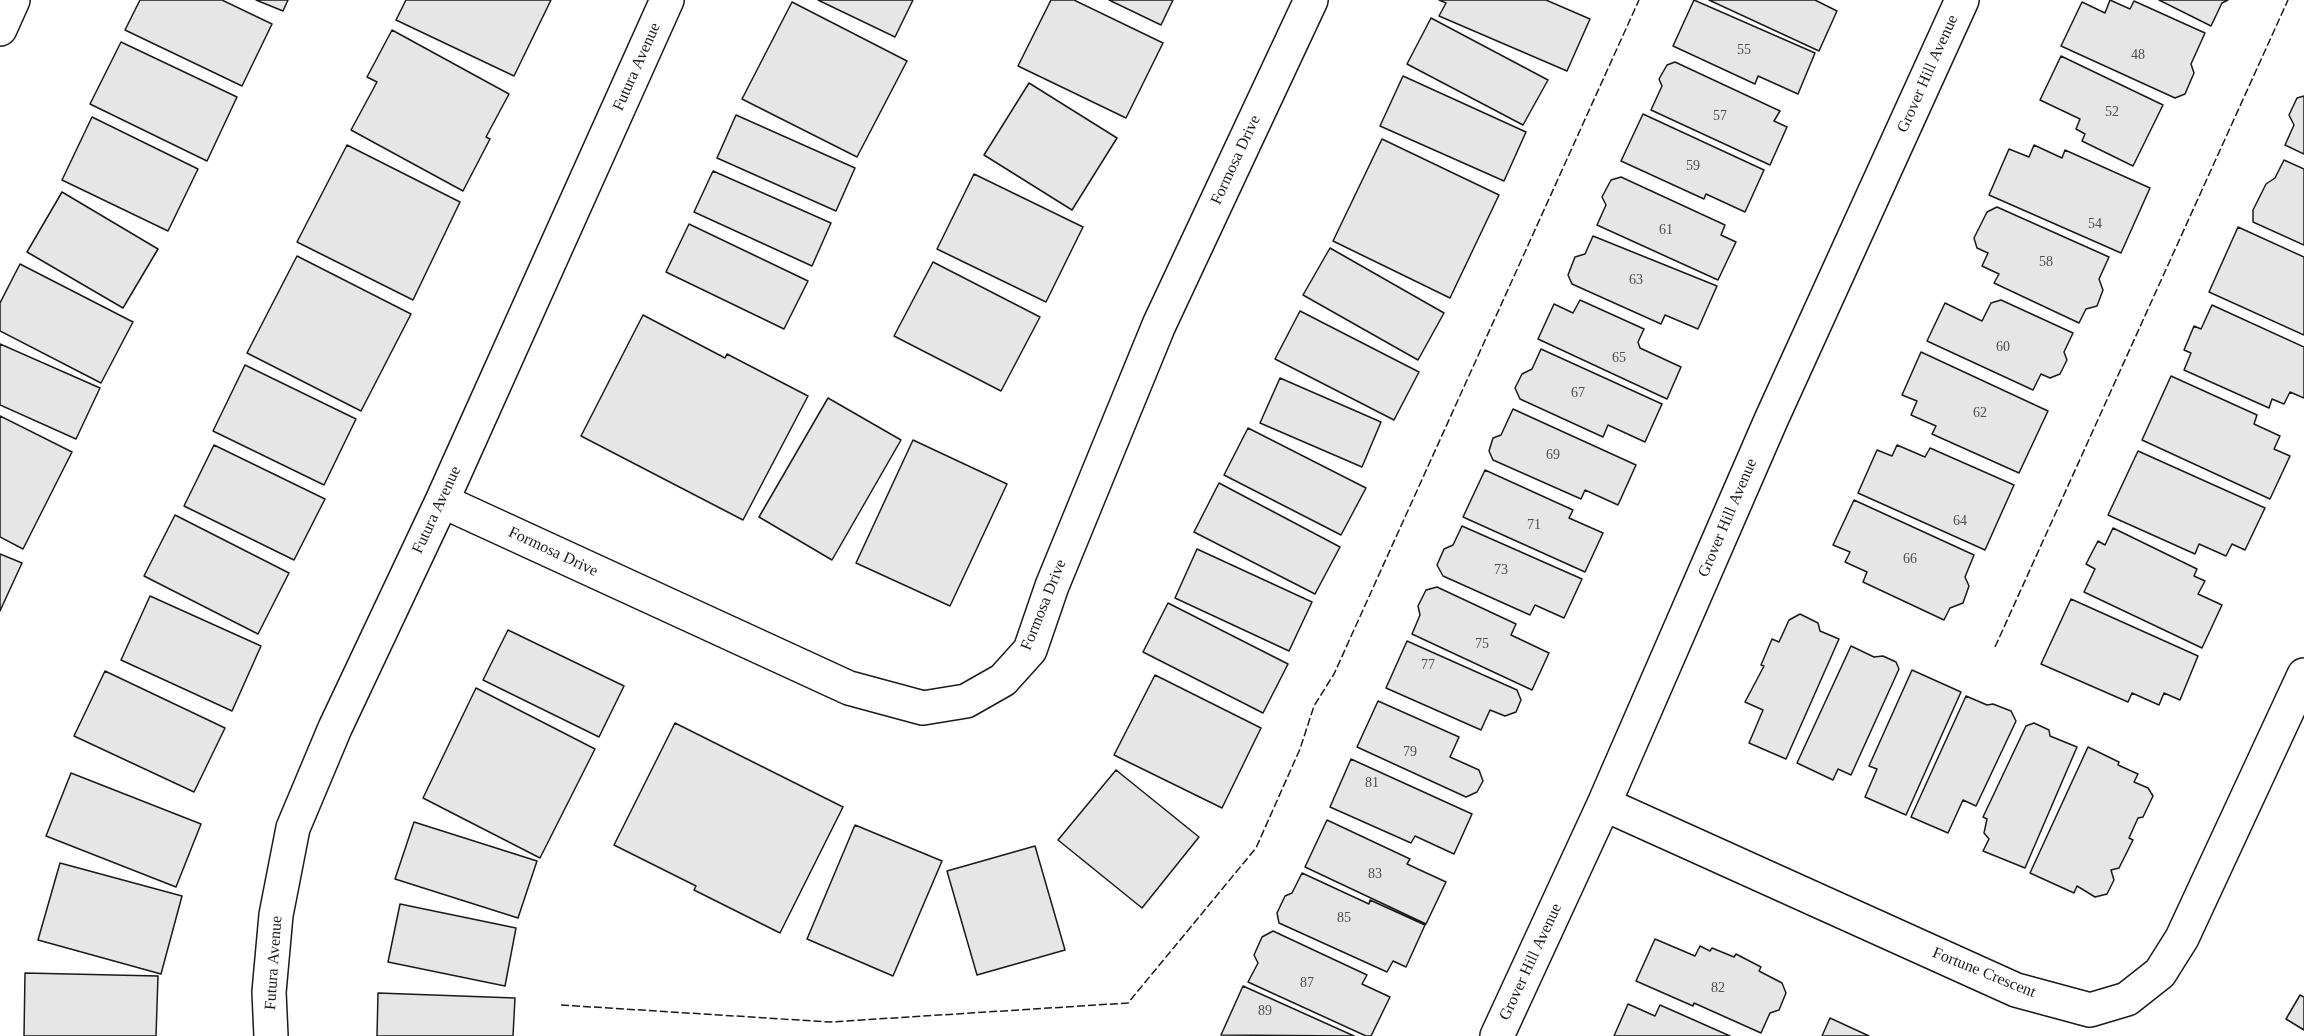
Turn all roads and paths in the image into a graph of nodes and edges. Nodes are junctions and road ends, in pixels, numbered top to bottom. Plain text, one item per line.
1 (13, 0) edge
2 (667, 0) edge
3 (1311, 0) edge
4 (1962, 0) edge
5 (0, 29) edge
6 (441, 501) junction
7 (2304, 675) edge
8 (1604, 804) junction
9 (271, 1036) edge
10 (1497, 1036) edge

1 - 5 street
2 - 6 street, Futura Avenue
3 - 6 street, Formosa Drive
4 - 8 street, Grover Hill Avenue
6 - 9 street, Futura Avenue
7 - 8 street, Fortune Crescent
8 - 10 street, Grover Hill Avenue

